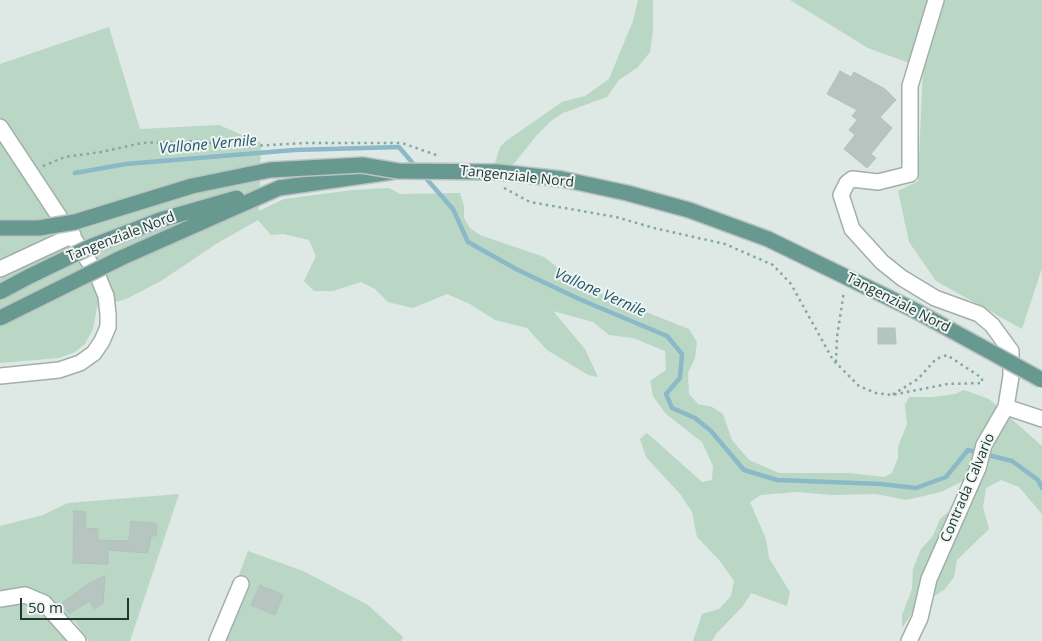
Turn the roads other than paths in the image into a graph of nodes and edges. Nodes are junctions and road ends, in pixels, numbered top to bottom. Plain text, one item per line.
1 (936, 0) edge
2 (0, 128) edge
3 (398, 171) junction
4 (279, 188) junction
5 (0, 228) edge
6 (73, 235) junction
7 (0, 269) edge
8 (0, 292) edge
9 (0, 318) edge
10 (0, 376) edge
11 (1042, 380) edge
12 (1006, 407) junction
13 (1042, 419) edge
14 (241, 584) dead end
15 (0, 599) edge
16 (78, 641) edge
17 (217, 641) edge
18 (909, 641) edge

1 - 12 street, Contrada Calvario
2 - 6 street
3 - 4 main road, Tangenziale Nord, bridge
3 - 5 main road, bridge
3 - 11 main road, Tangenziale Nord, bridge
4 - 8 main road, Tangenziale Nord, bridge
4 - 9 main road, bridge
6 - 7 street
6 - 10 street
12 - 13 street
12 - 18 street, Contrada Calvario
14 - 17 street
15 - 16 street

